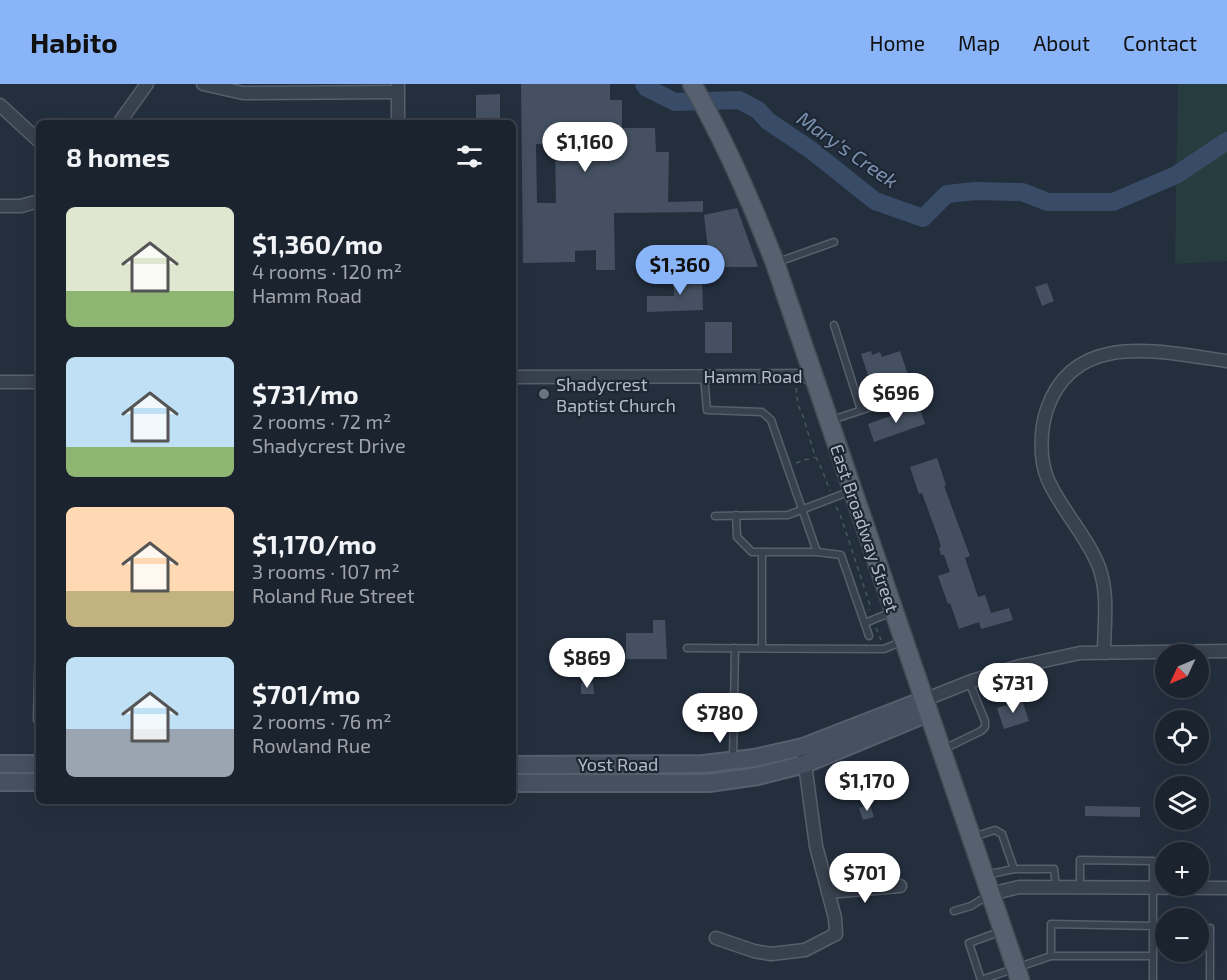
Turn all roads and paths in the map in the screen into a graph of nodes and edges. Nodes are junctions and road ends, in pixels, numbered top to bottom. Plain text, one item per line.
1 (147, 84) edge
2 (203, 84) edge
3 (692, 84) edge
4 (398, 88) edge
5 (0, 105) edge
6 (121, 120) edge
7 (398, 120) edge
8 (36, 138) edge
9 (36, 202) edge
10 (0, 206) edge
11 (834, 242) dead end
12 (775, 263) junction
13 (834, 325) dead end
14 (1227, 361) edge
15 (704, 376) junction
16 (804, 376) junction
17 (516, 377) edge
18 (0, 382) edge
19 (36, 382) edge
20 (908, 395) dead end
21 (861, 410) junction
22 (828, 421) junction
23 (815, 456) junction
24 (787, 466) junction
25 (852, 490) junction
26 (832, 498) junction
27 (802, 509) junction
28 (736, 515) junction
29 (715, 516) dead end
30 (762, 552) junction
31 (817, 552) junction
32 (893, 612) junction
33 (873, 620) junction
34 (865, 623) junction
35 (869, 636) dead end
36 (903, 641) junction
37 (687, 648) dead end
38 (735, 648) junction
39 (762, 648) junction
40 (884, 649) junction
41 (1227, 651) edge
42 (1104, 653) junction
43 (969, 682) junction
44 (926, 707) junction
45 (803, 747) junction
46 (941, 751) junction
47 (733, 760) junction
48 (0, 764) edge
49 (36, 764) edge
50 (805, 764) junction
51 (516, 765) edge
52 (572, 765) junction
53 (734, 779) junction
54 (0, 782) edge
55 (36, 782) edge
56 (516, 783) edge
57 (572, 783) junction
58 (971, 837) junction
59 (1014, 869) junction
60 (1026, 869) junction
61 (984, 876) junction
62 (900, 886) dead end
63 (1027, 887) junction
64 (1056, 887) junction
65 (1080, 888) junction
66 (1153, 888) junction
67 (1227, 888) edge
68 (828, 892) junction
69 (990, 894) junction
70 (954, 911) dead end
71 (1153, 926) junction
72 (1209, 928) edge
73 (1003, 930) junction
74 (716, 938) dead end
75 (1051, 956) junction
76 (1153, 956) junction
77 (1018, 974) edge
78 (981, 980) edge
79 (1153, 980) edge
80 (1210, 980) edge

1 - 6 street
2 - 4 street
3 - 12 main road, East Broadway Street
4 - 7 street
5 - 8 street
9 - 10 street
11 - 12 lane
12 - 16 main road, East Broadway Street
13 - 21 lane
14 - 42 street
15 - 16 street, Hamm Road
15 - 17 street, Hamm Road
15 - 24 lane
16 - 22 main road, East Broadway Street
16 - 23 path
18 - 19 street
20 - 21 lane
21 - 22 lane
22 - 25 main road, East Broadway Street
23 - 24 path
23 - 26 path
24 - 27 lane
25 - 26 lane
25 - 32 main road, East Broadway Street
26 - 27 lane
26 - 33 path
27 - 28 lane
27 - 31 lane
28 - 29 lane
28 - 30 lane
30 - 31 lane
30 - 39 lane
31 - 34 lane
32 - 33 lane
32 - 36 main road, East Broadway Street
33 - 34 lane
33 - 40 path
34 - 35 lane
36 - 40 lane
36 - 44 main road, East Broadway Street
37 - 38 lane
38 - 39 lane
38 - 47 lane
39 - 40 lane
41 - 42 street
42 - 43 street
43 - 44 street
43 - 46 lane
44 - 45 main road, Yost Road
44 - 46 main road, East Broadway Street
44 - 50 main road, Yost Road
45 - 47 main road, Yost Road
45 - 50 street
46 - 58 main road, East Broadway Street
47 - 52 main road, Yost Road
47 - 53 main road
48 - 49 main road
50 - 53 main road, Yost Road
50 - 68 street
51 - 52 main road, Yost Road
52 - 57 main road
53 - 57 main road, Yost Road
54 - 55 main road
56 - 57 main road, Yost Road
58 - 59 lane
58 - 61 main road, East Broadway Street
59 - 60 lane
59 - 61 lane
60 - 63 lane
60 - 64 lane
61 - 69 main road, East Broadway Street
62 - 68 street
63 - 64 street
63 - 69 street
64 - 65 street
65 - 66 street
65 - 66 lane
66 - 67 street
66 - 71 lane
68 - 74 street
69 - 70 lane
69 - 73 main road, East Broadway Street
71 - 75 lane
71 - 76 lane
72 - 80 lane
73 - 77 main road, East Broadway Street
73 - 78 lane
75 - 76 lane
75 - 77 lane
76 - 79 lane
77 - 78 lane

